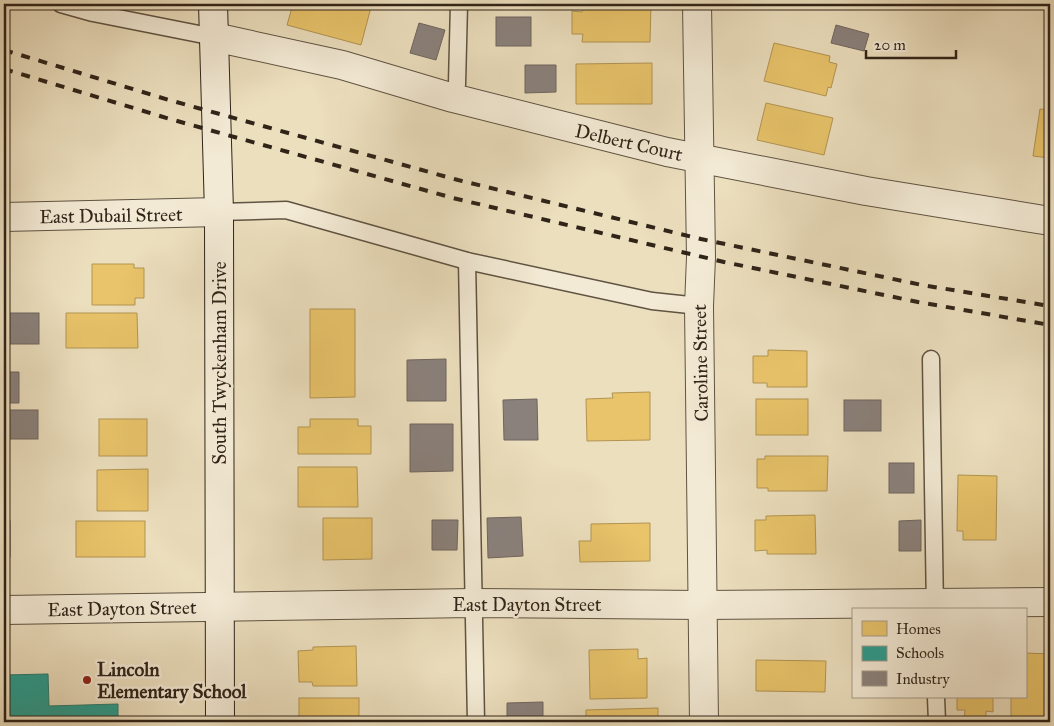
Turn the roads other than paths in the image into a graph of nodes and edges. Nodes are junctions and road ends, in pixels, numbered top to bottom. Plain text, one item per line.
1 (62, 4) edge
2 (213, 4) edge
3 (458, 4) edge
4 (697, 4) edge
5 (214, 37) junction
6 (453, 98) junction
7 (698, 157) junction
8 (219, 212) junction
9 (4, 217) edge
10 (1050, 221) edge
11 (467, 261) junction
12 (699, 306) junction
13 (931, 359) dead end
14 (1050, 602) edge
15 (473, 603) junction
16 (701, 605) junction
17 (935, 606) edge
18 (219, 607) junction
19 (4, 610) edge
20 (936, 698) edge
21 (220, 722) edge
22 (476, 722) edge
23 (704, 722) edge
24 (937, 722) edge

1 - 5 lane
2 - 5 street, South Twyckenham Drive
3 - 6 lane
4 - 7 street, Caroline Street
5 - 6 street, Delbert Court
5 - 8 street, South Twyckenham Drive
6 - 7 street, Delbert Court
7 - 10 street, Delbert Court
7 - 12 street, Caroline Street
8 - 9 street, East Dubail Street
8 - 11 lane
8 - 18 street, South Twyckenham Drive
11 - 12 lane
11 - 15 lane
12 - 16 street, Caroline Street
13 - 17 lane
14 - 17 street, East Dayton Street
15 - 16 street, East Dayton Street
15 - 18 street, East Dayton Street
15 - 22 lane
16 - 17 street, East Dayton Street
16 - 23 street, Caroline Street
18 - 19 street, East Dayton Street
18 - 21 street, South Twyckenham Drive
20 - 24 lane

